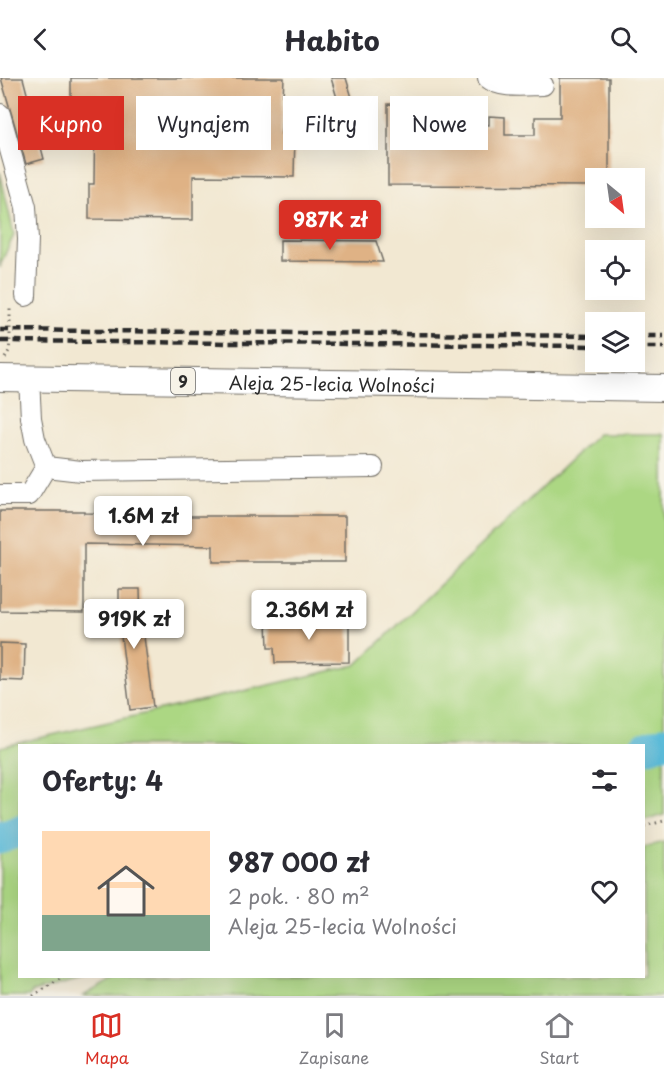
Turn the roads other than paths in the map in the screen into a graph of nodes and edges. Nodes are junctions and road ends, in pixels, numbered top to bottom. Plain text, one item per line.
1 (488, 78) edge
2 (543, 85) dead end
3 (0, 114) edge
4 (26, 296) road end
5 (2, 368) edge
6 (29, 378) junction
7 (664, 388) edge
8 (46, 467) junction
9 (373, 467) dead end
10 (0, 495) edge

1 - 2 street
3 - 4 street
5 - 6 main road, Aleja 25-lecia Wolności / 9
6 - 7 main road, Aleja 25-lecia Wolności / 9
6 - 8 street
8 - 9 street
8 - 10 street

